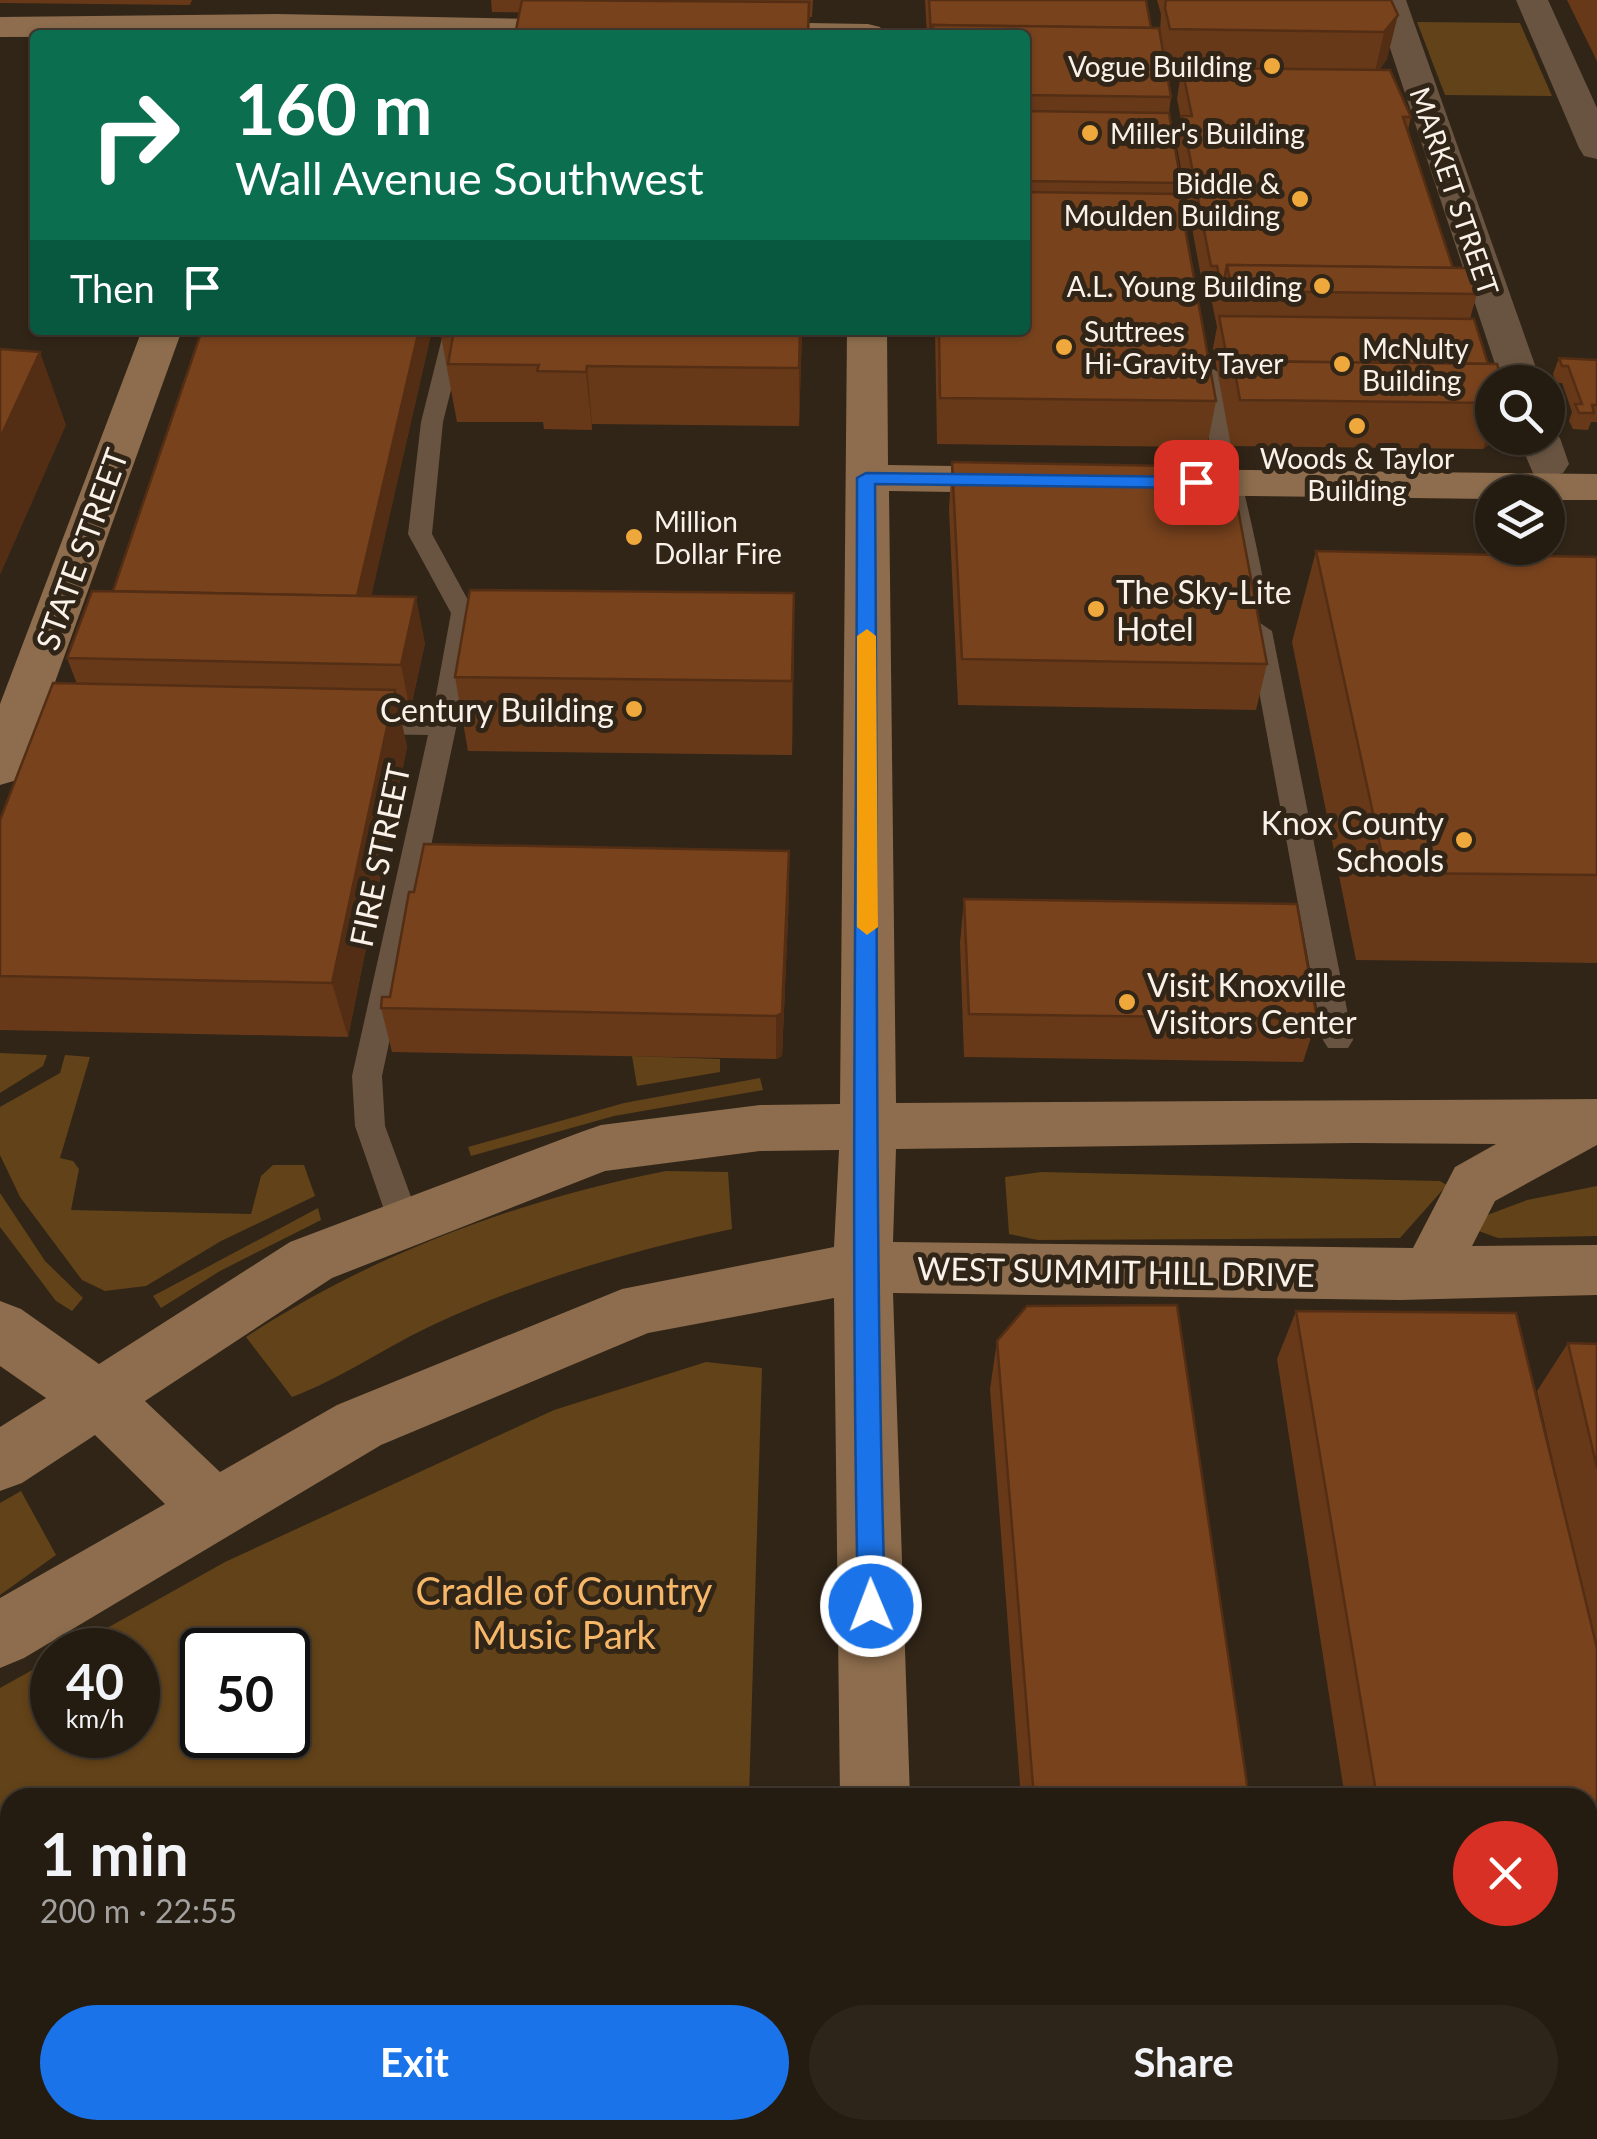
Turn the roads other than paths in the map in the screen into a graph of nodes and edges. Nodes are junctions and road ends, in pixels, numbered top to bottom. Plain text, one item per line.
1 (869, 0) edge
2 (1390, 0) edge
3 (1532, 0) edge
4 (278, 20) edge
5 (0, 27) edge
6 (480, 30) edge
7 (868, 30) edge
8 (1597, 148) edge
9 (160, 335) edge
10 (454, 335) edge
11 (867, 335) edge
12 (1204, 357) edge
13 (1514, 365) edge
14 (866, 478) junction
15 (1062, 481) edge
16 (1120, 482) edge
17 (1234, 483) junction
18 (1597, 487) edge
19 (327, 724) edge
20 (443, 726) junction
21 (0, 768) edge
22 (1338, 1040) dead end
23 (1590, 1122) edge
24 (868, 1128) junction
25 (405, 1224) junction
26 (863, 1268) junction
27 (1597, 1270) edge
28 (1449, 1272) junction
29 (0, 1328) edge
30 (99, 1398) junction
31 (0, 1462) edge
32 (213, 1508) junction
33 (0, 1636) edge
34 (874, 1788) edge

1 - 7 main road
2 - 13 street, MARKET STREET
3 - 8 street
4 - 5 main road
4 - 6 main road
9 - 21 main road, STATE STREET
10 - 20 lane, FIRE STREET
11 - 14 main road
12 - 17 lane
14 - 15 main road
14 - 24 main road
16 - 17 main road
17 - 18 main road
17 - 22 lane
19 - 20 lane
20 - 25 lane, FIRE STREET
23 - 24 main road
23 - 28 main road
24 - 25 main road
24 - 26 main road
25 - 30 main road
26 - 28 main road, WEST SUMMIT HILL DRIVE
26 - 32 main road, WEST SUMMIT HILL DRIVE
26 - 34 main road
27 - 28 main road, WEST SUMMIT HILL DRIVE
29 - 30 main road
30 - 31 main road
30 - 32 main road
32 - 33 main road, WEST SUMMIT HILL DRIVE

